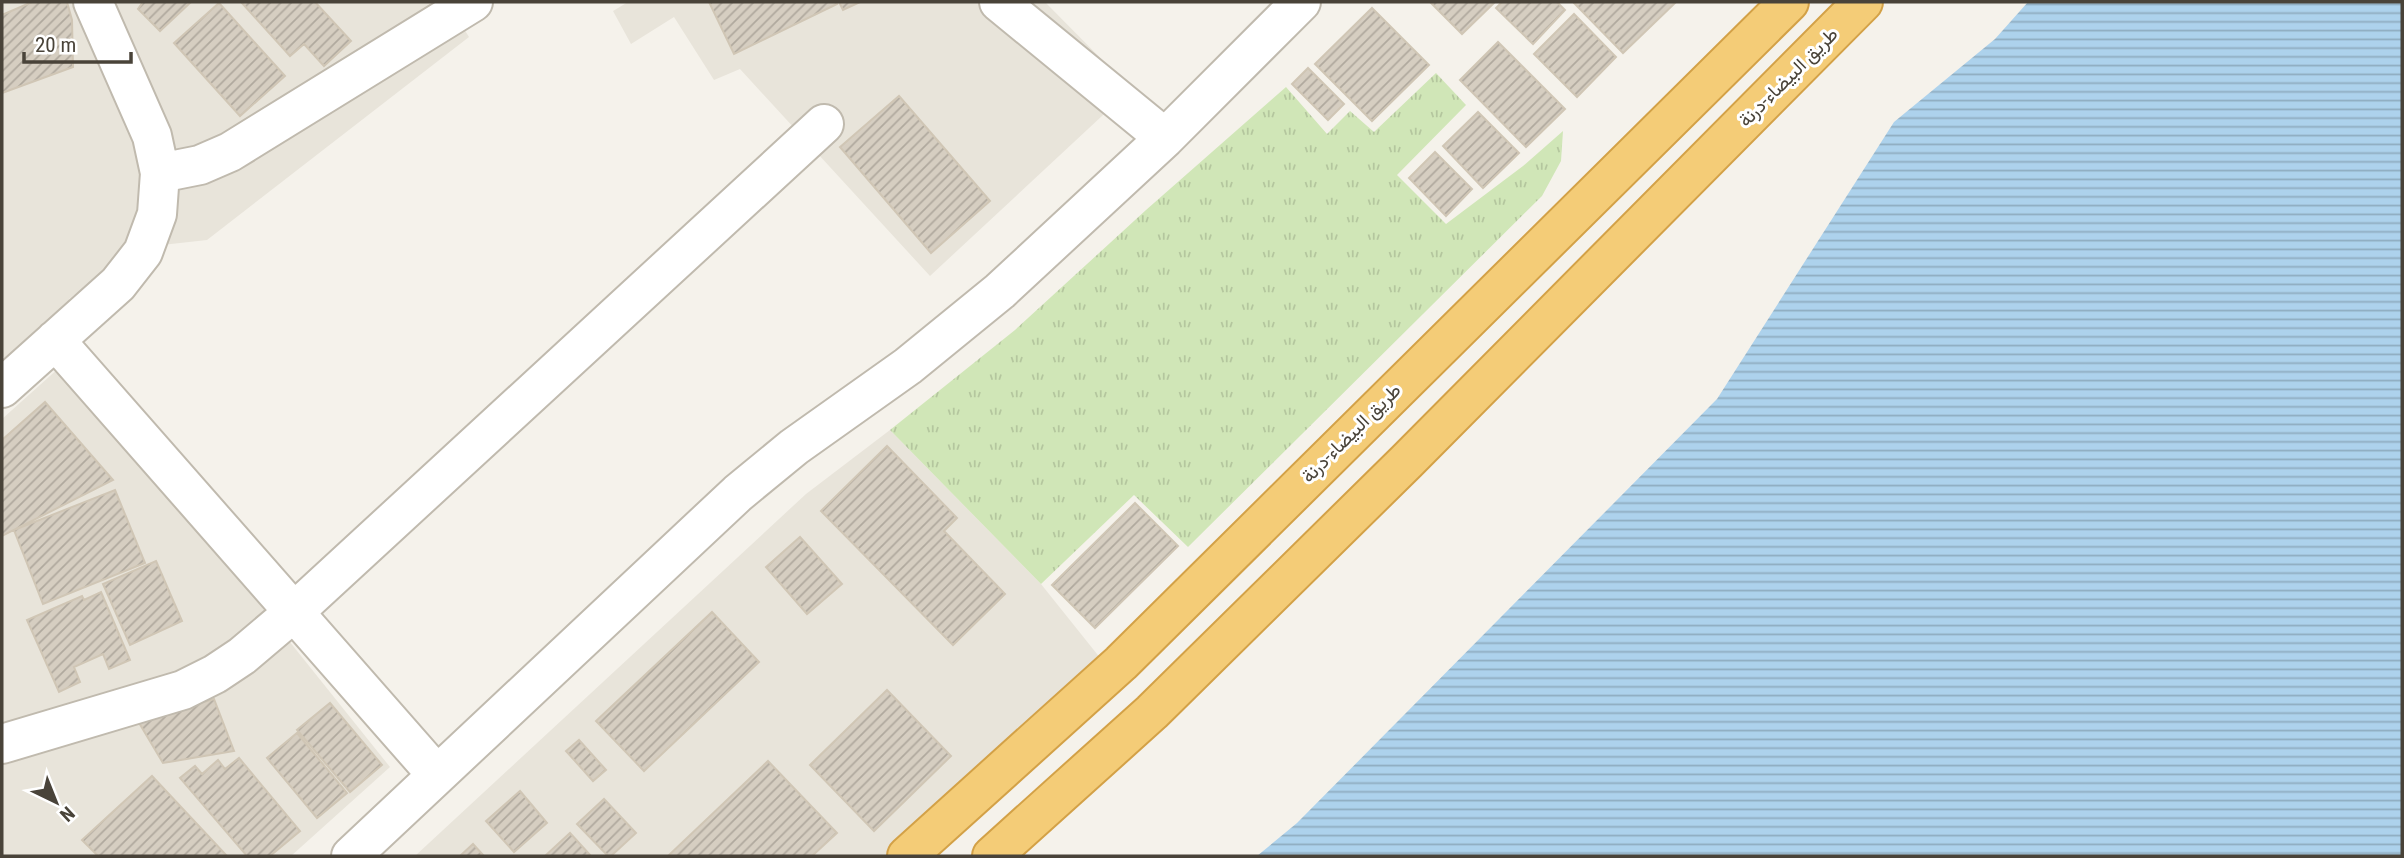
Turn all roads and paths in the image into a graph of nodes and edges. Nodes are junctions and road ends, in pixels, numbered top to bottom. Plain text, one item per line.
1 (93, 2) edge
2 (473, 2) edge
3 (999, 2) edge
4 (1301, 2) edge
5 (1788, 2) edge
6 (1863, 2) edge
7 (824, 124) dead end
8 (1165, 138) junction
9 (160, 173) junction
10 (55, 341) junction
11 (2, 388) edge
12 (294, 612) junction
13 (2, 744) edge
14 (437, 775) junction
15 (351, 856) edge
16 (907, 856) edge
17 (992, 856) edge

1 - 9 street
2 - 9 street
3 - 8 street
4 - 8 street
5 - 16 highway, طريق البيضاء-درنة
6 - 17 highway, طريق البيضاء-درنة
7 - 12 street
8 - 14 street
9 - 10 street
10 - 11 street
10 - 12 street
12 - 13 street
12 - 14 street
14 - 15 street

